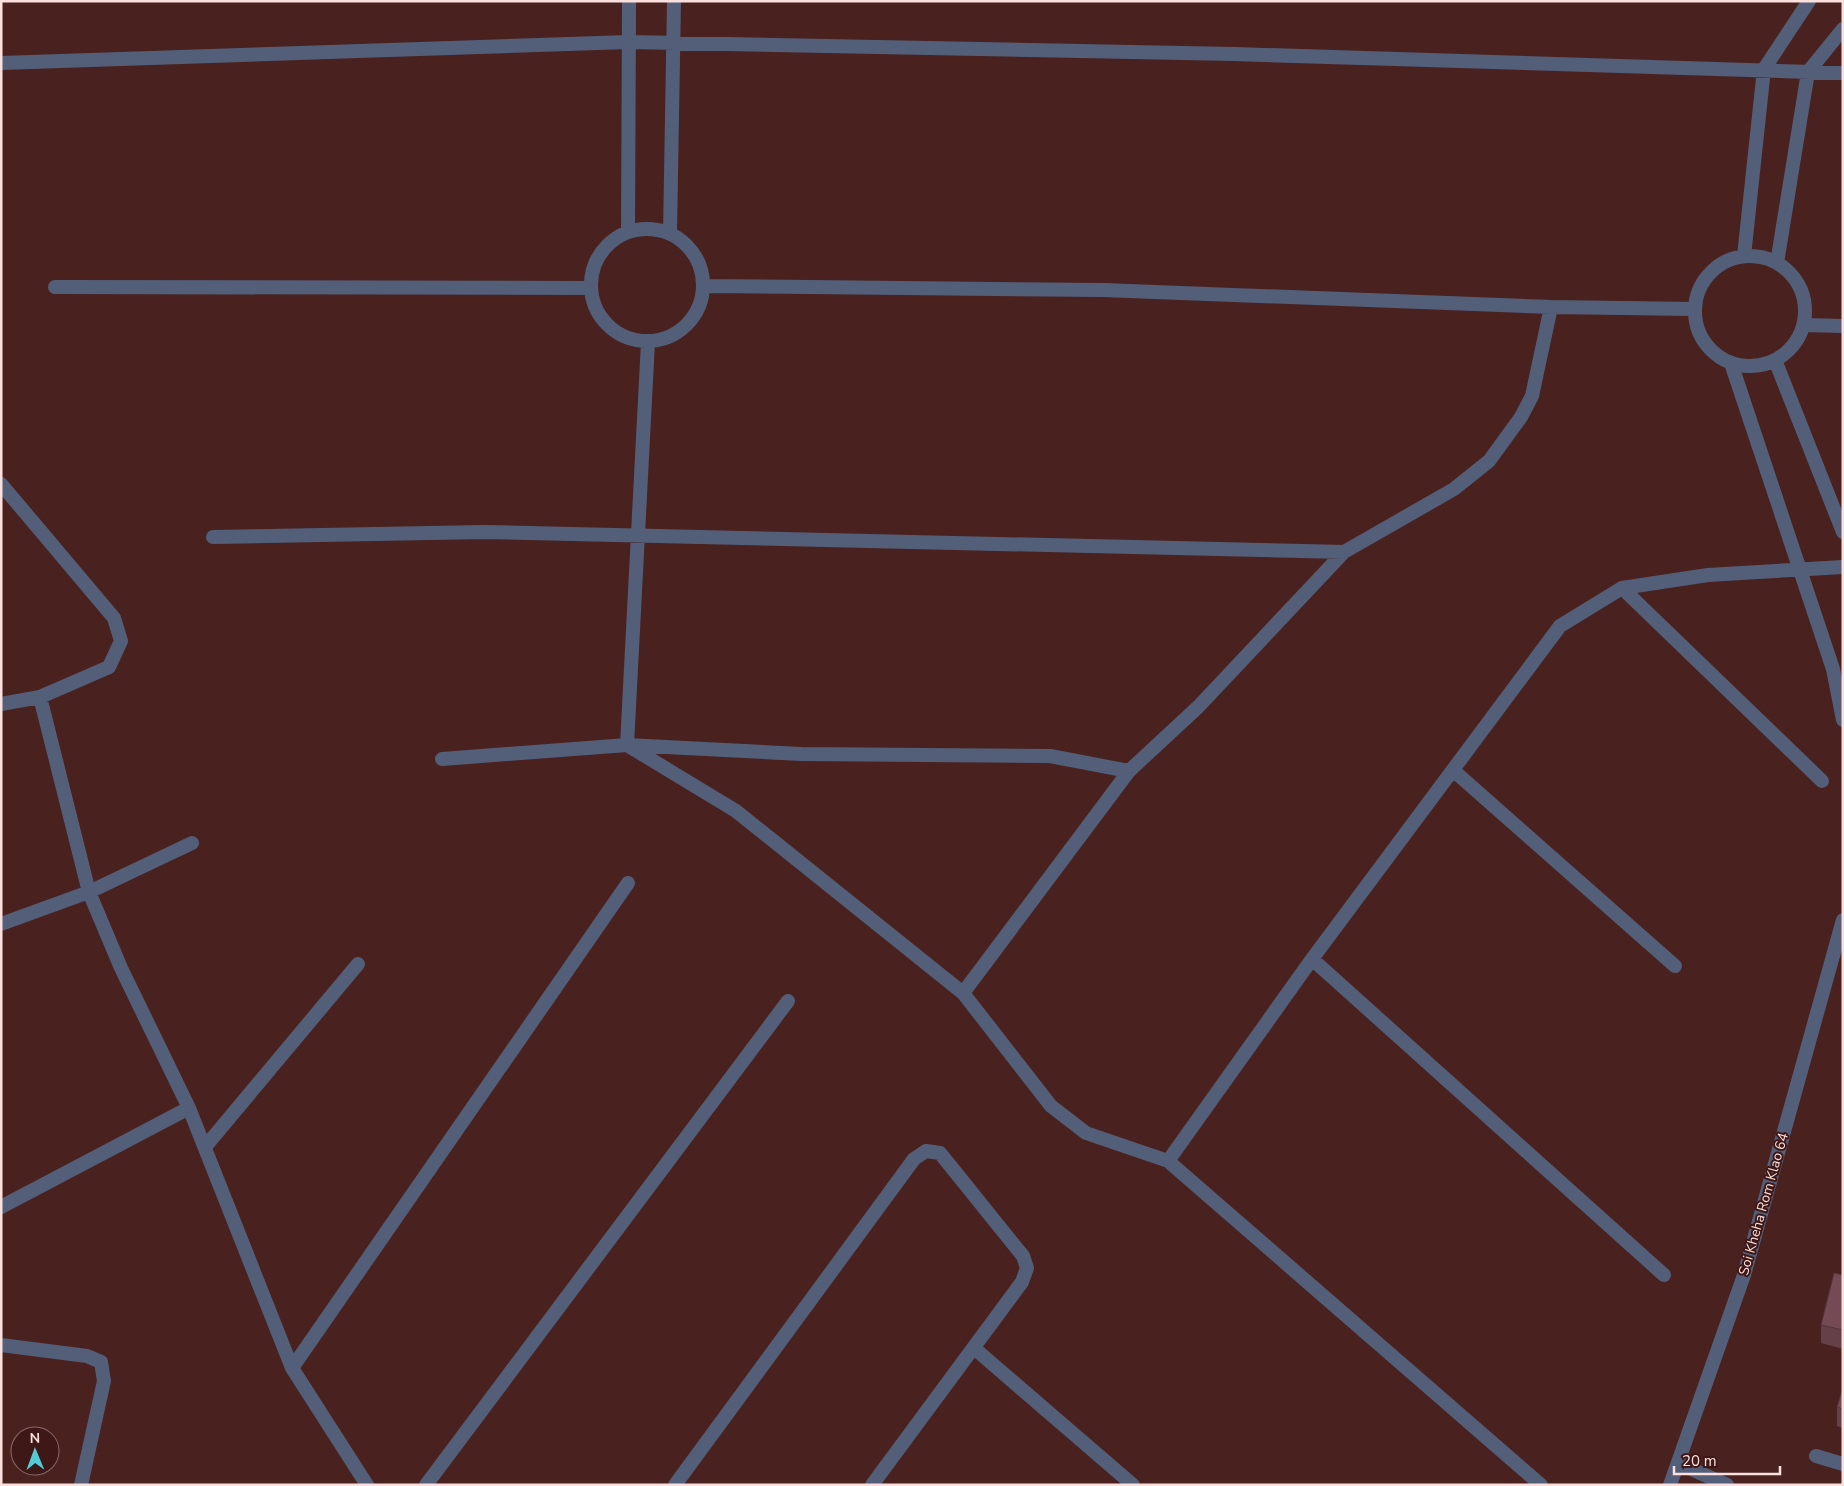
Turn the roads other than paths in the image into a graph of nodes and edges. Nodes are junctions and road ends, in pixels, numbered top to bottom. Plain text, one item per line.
1 (629, 1) edge
2 (674, 1) edge
3 (1809, 1) edge
4 (1843, 29) edge
5 (628, 42) junction
6 (674, 43) junction
7 (1, 63) edge
8 (1764, 69) junction
9 (1808, 72) junction
10 (1843, 73) edge
11 (628, 232) junction
12 (670, 234) junction
13 (1744, 256) junction
14 (1778, 263) junction
15 (704, 286) junction
16 (55, 287) dead end
17 (591, 288) junction
18 (1551, 307) junction
19 (1694, 309) junction
20 (1804, 325) junction
21 (1843, 326) edge
22 (648, 342) junction
23 (1775, 360) junction
24 (1731, 363) junction
25 (4, 490) edge
26 (1843, 532) edge
27 (639, 535) junction
28 (213, 537) dead end
29 (1344, 552) junction
30 (1843, 567) edge
31 (1802, 570) junction
32 (1622, 588) junction
33 (40, 697) junction
34 (1, 704) edge
35 (1843, 720) edge
36 (627, 746) junction
37 (442, 759) dead end
38 (1129, 771) junction
39 (1454, 771) junction
40 (1822, 781) dead end
41 (192, 843) dead end
42 (628, 883) dead end
43 (90, 892) junction
44 (1843, 920) edge
45 (1, 924) edge
46 (1312, 959) junction
47 (358, 964) dead end
48 (1675, 966) dead end
49 (963, 993) junction
50 (788, 1001) dead end
51 (189, 1108) junction
52 (205, 1147) junction
53 (1168, 1161) junction
54 (1, 1207) edge
55 (1664, 1275) dead end
56 (1, 1345) edge
57 (974, 1348) junction
58 (292, 1368) junction
59 (1816, 1456) dead end
60 (1678, 1463) junction
61 (1843, 1464) edge
62 (81, 1485) edge
63 (367, 1485) edge
64 (426, 1485) edge
65 (675, 1485) edge
66 (872, 1485) edge
67 (1133, 1485) edge
68 (1541, 1485) edge
69 (1670, 1485) edge
70 (1727, 1485) edge

1 - 5 street
2 - 6 street
3 - 8 street
4 - 9 street
5 - 6 street
5 - 7 street
5 - 11 street
6 - 8 street
6 - 12 street
8 - 9 street
8 - 13 street
9 - 10 street
9 - 14 street
11 - 12 street
11 - 17 street
12 - 15 street
13 - 14 street
13 - 19 street
14 - 20 street
15 - 18 street
15 - 22 street
16 - 17 street
17 - 22 street
18 - 19 street
18 - 29 street
19 - 24 street
20 - 21 street
20 - 23 street
22 - 27 street
23 - 24 street
23 - 26 street
24 - 31 street
25 - 33 street
27 - 28 street
27 - 29 street
27 - 36 street
29 - 38 street
30 - 31 street
31 - 32 street
31 - 35 street
32 - 39 street
32 - 40 street
33 - 34 street
33 - 43 street
36 - 37 street
36 - 38 street
36 - 49 street
38 - 49 street
39 - 46 street
39 - 48 street
41 - 43 street
42 - 58 street
43 - 45 street
43 - 51 street
44 - 60 street, Soi Kheha Rom Klao 64
46 - 53 street
46 - 55 street
47 - 52 street
49 - 53 street
50 - 64 street
51 - 52 street
51 - 54 street
52 - 58 street
53 - 68 street
56 - 62 street
57 - 65 street
57 - 66 street
57 - 67 street
58 - 63 street
59 - 61 street
60 - 69 street, Soi Kheha Rom Klao 64
60 - 70 street

